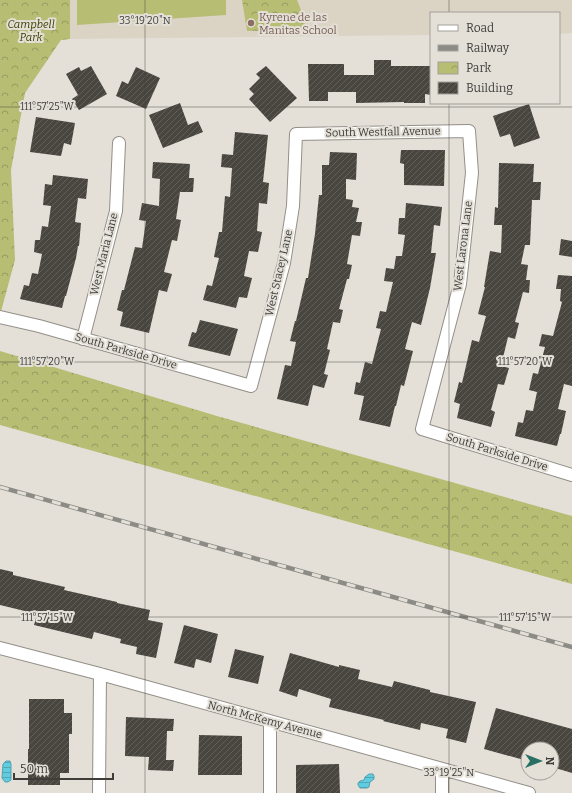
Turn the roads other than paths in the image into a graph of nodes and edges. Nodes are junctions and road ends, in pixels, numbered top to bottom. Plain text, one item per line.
1 (469, 130) joint
2 (296, 134) joint
3 (119, 143) dead end
4 (0, 317) edge
5 (83, 339) junction
6 (251, 386) joint
7 (422, 429) joint
8 (572, 475) edge
9 (0, 648) edge
10 (100, 674) junction
11 (270, 721) junction
12 (442, 768) junction
13 (99, 793) edge
14 (270, 793) edge
15 (442, 793) edge
16 (529, 793) edge

1 - 2 street, South Westfall Avenue
1 - 7 street, West Larona Lane
2 - 6 street, West Stacey Lane
3 - 5 street, West Maria Lane
4 - 5 street, South Parkside Drive
5 - 6 street, South Parkside Drive
7 - 8 street, South Parkside Drive
9 - 10 street, North McKemy Avenue
10 - 11 street, North McKemy Avenue
10 - 13 street
11 - 12 street, North McKemy Avenue
11 - 14 street
12 - 15 street
12 - 16 street, North McKemy Avenue

